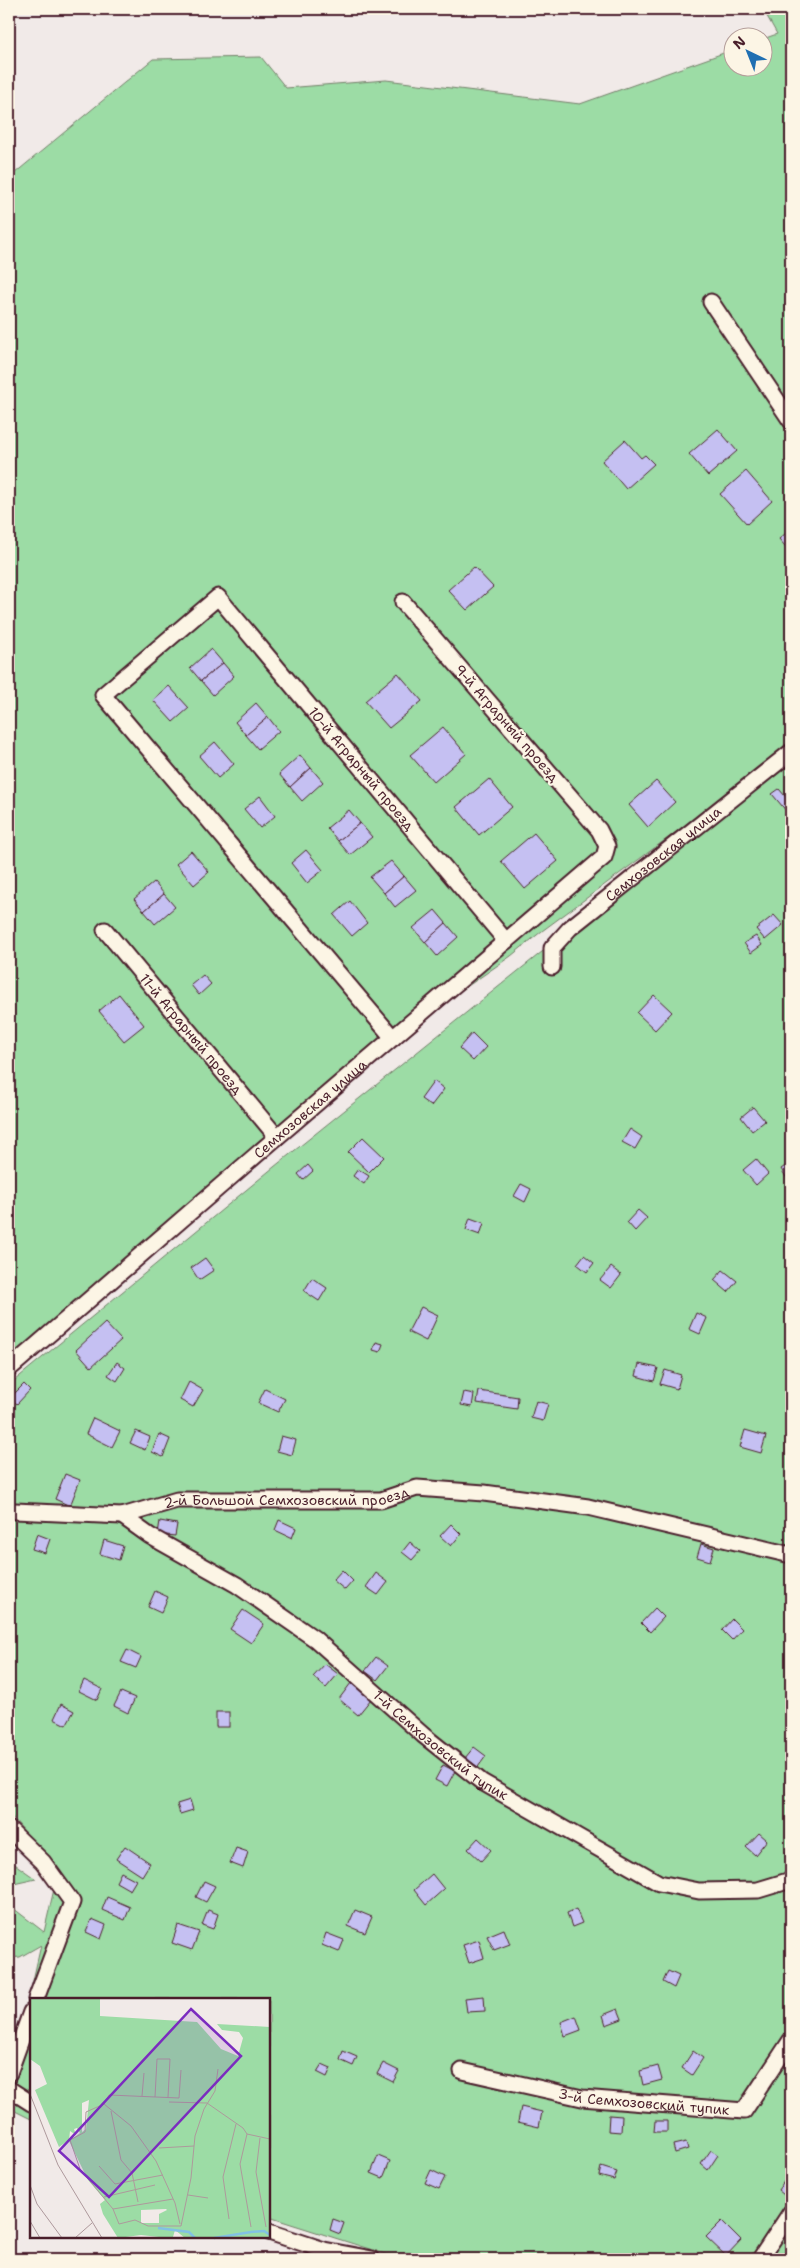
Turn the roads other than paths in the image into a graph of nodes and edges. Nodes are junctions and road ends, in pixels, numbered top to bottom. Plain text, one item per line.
1 (710, 302) dead end
2 (791, 422) edge
3 (403, 602) dead end
4 (791, 752) edge
5 (607, 846) joint
6 (106, 930) dead end
7 (506, 941) junction
8 (552, 967) dead end
9 (393, 1038) junction
10 (277, 1136) junction
11 (9, 1369) edge
12 (11, 1512) edge
13 (122, 1516) junction
14 (791, 1555) edge
15 (9, 1829) edge
16 (791, 1880) edge
17 (36, 1998) edge
18 (30, 2015) edge
19 (791, 2040) edge
20 (462, 2071) dead end
21 (9, 2073) edge
22 (9, 2089) edge
23 (30, 2102) edge
24 (791, 2212) edge
25 (270, 2232) edge
26 (372, 2259) edge
27 (760, 2259) edge

1 - 2 street
3 - 5 street, 9-й Аграрный проезд
4 - 8 street, Семхозовская улица
5 - 7 street, Семхозовская улица
6 - 10 street, 11-й Аграрный проезд
7 - 9 street, Семхозовская улица
7 - 9 street, 10-й Аграрный проезд
9 - 10 street, Семхозовская улица
10 - 11 street, Семхозовская улица
12 - 13 street, 2-й Большой Семхозовский проезд
13 - 14 street, 2-й Большой Семхозовский проезд
13 - 16 street, 1-й Семхозовский тупик
15 - 17 street
18 - 21 street
19 - 20 street, 3-й Семхозовский тупик
22 - 23 street
24 - 27 street
25 - 26 street

